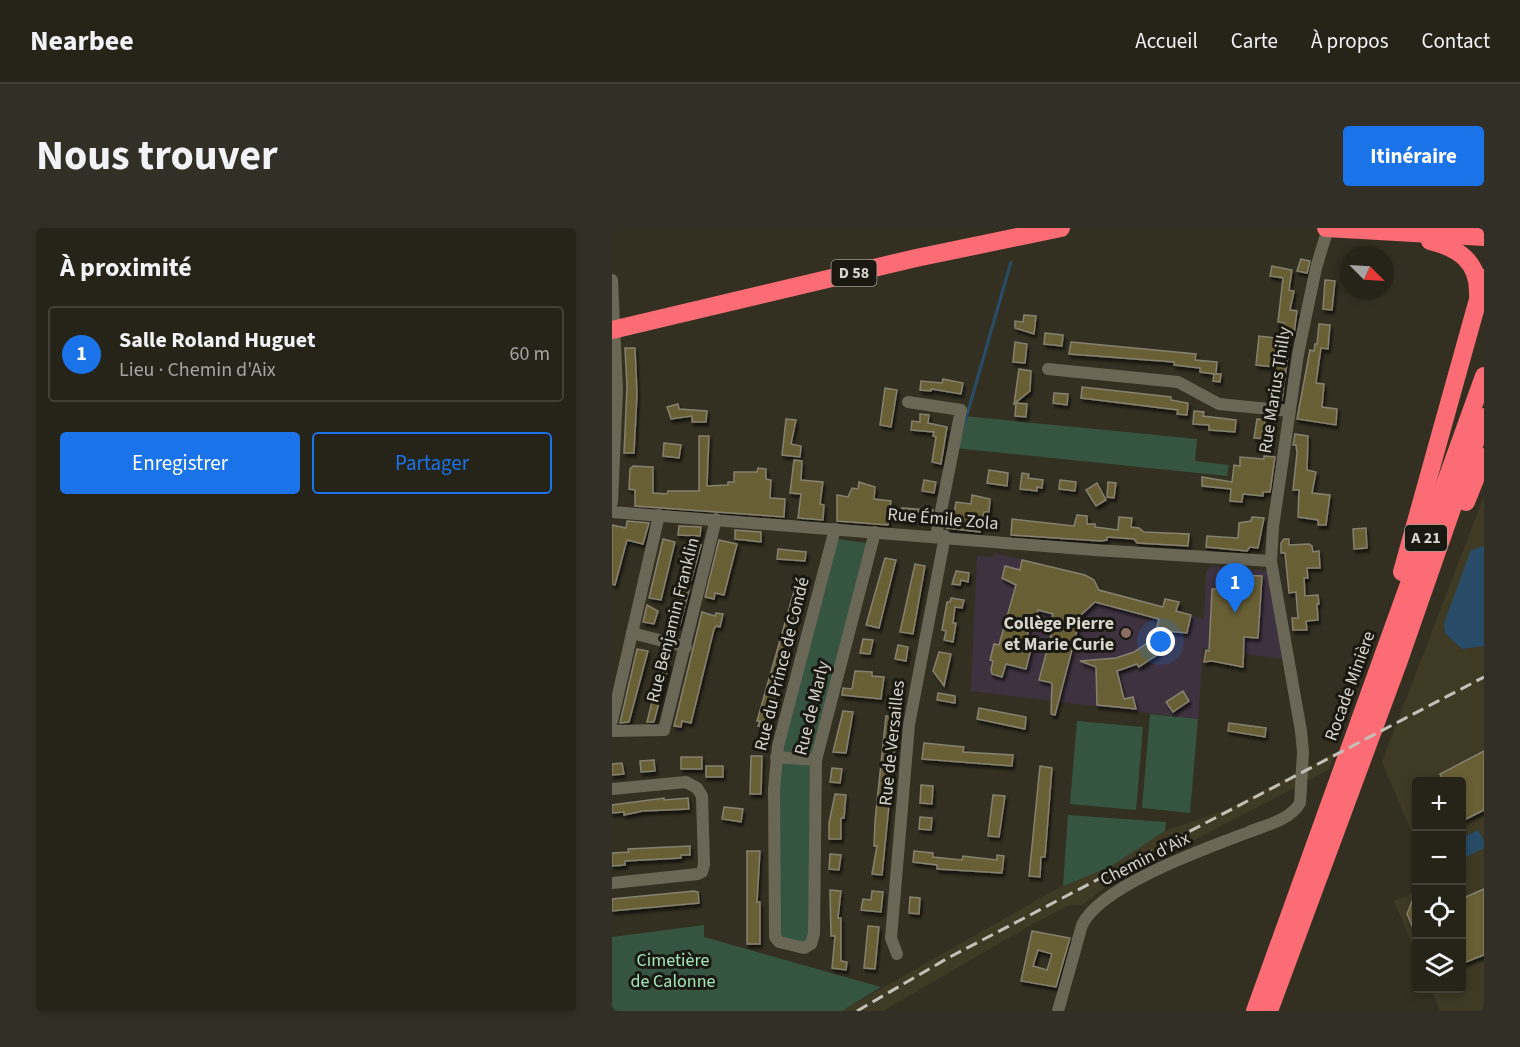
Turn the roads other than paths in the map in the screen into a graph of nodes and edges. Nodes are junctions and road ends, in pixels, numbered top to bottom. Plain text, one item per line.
1 (997, 228) edge
2 (1060, 228) edge
3 (1333, 229) edge
4 (1421, 234) junction
5 (1477, 234) edge
6 (1484, 278) edge
7 (612, 280) edge
8 (1477, 303) junction
9 (648, 317) junction
10 (612, 320) edge
11 (612, 330) edge
12 (1048, 369) dead end
13 (1484, 376) edge
14 (614, 389) edge
15 (908, 402) dead end
16 (1290, 411) junction
17 (1484, 417) edge
18 (1484, 457) edge
19 (612, 502) edge
20 (612, 512) edge
21 (659, 514) junction
22 (716, 519) junction
23 (835, 529) junction
24 (875, 532) junction
25 (940, 536) junction
26 (1271, 561) junction
27 (632, 633) junction
28 (686, 647) junction
29 (1398, 663) junction
30 (1375, 701) junction
31 (612, 721) edge
32 (612, 731) edge
33 (776, 757) junction
34 (816, 760) junction
35 (1352, 764) junction
36 (612, 789) edge
37 (612, 883) edge
38 (788, 945) joint
39 (897, 954) dead end
40 (1058, 1011) edge
41 (1255, 1011) edge
42 (1269, 1011) edge

1 - 9 highway, D 58
2 - 9 highway, D 58
3 - 4 highway
3 - 16 street, Rue Marius Thilly
4 - 5 highway
4 - 8 highway
6 - 8 highway
7 - 14 street
8 - 30 highway
9 - 10 highway, D 58
9 - 11 highway, D 58
12 - 16 street
13 - 30 highway, Rocade Minière / A 21
14 - 19 street
15 - 25 street, Rue de Versailles
16 - 26 street, Rue Marius Thilly
17 - 29 highway, Rocade Minière / A 21
18 - 29 highway
20 - 21 street, Rue Émile Zola
21 - 22 street, Rue Émile Zola
21 - 27 street
22 - 23 street, Rue Émile Zola
22 - 28 street, Rue Benjamin Franklin
23 - 24 street, Rue Émile Zola
23 - 33 street, Rue du Prince de Condé
24 - 25 street, Rue Émile Zola
24 - 34 street, Rue de Marly
25 - 26 street, Rue Émile Zola
25 - 39 street, Rue de Versailles
26 - 40 street, Chemin d'Aix
27 - 28 street
27 - 31 street
28 - 32 street, Rue Benjamin Franklin
29 - 30 highway, Rocade Minière / A 21
30 - 35 highway, Rocade Minière / A 21
33 - 34 street
33 - 38 street, Rue du Prince de Condé
34 - 38 street, Rue de Marly
35 - 41 highway, Rocade Minière / A 21
35 - 42 highway, Rocade Minière / A 21
36 - 37 street

